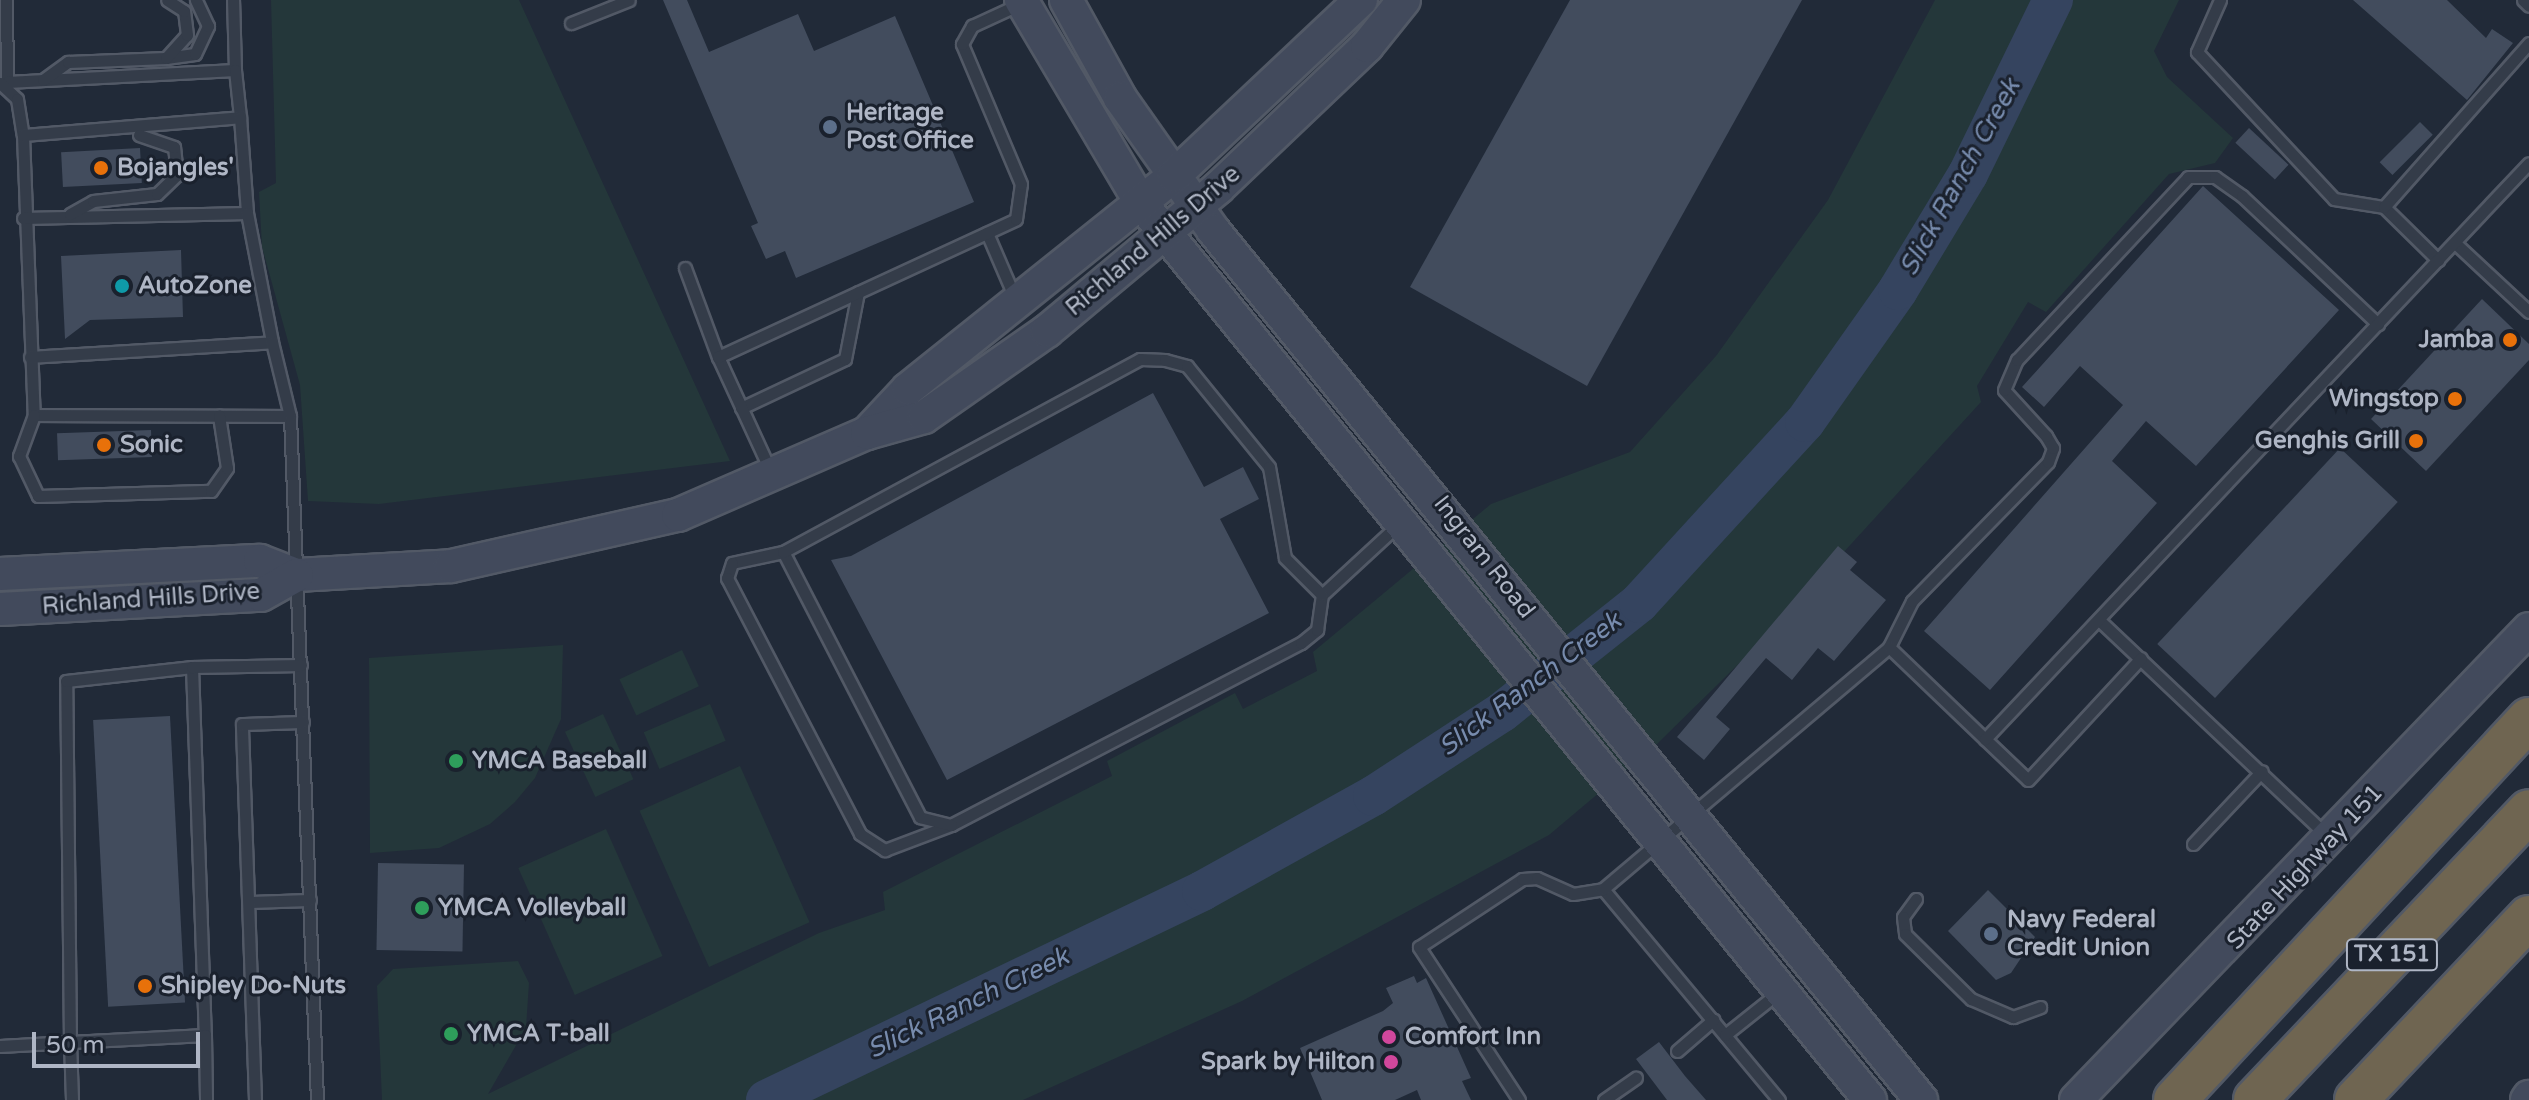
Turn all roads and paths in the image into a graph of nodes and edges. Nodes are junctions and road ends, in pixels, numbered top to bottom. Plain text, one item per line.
1 (6, 0) edge
2 (167, 0) edge
3 (196, 0) edge
4 (233, 0) edge
5 (629, 0) edge
6 (1066, 0) edge
7 (1361, 0) edge
8 (1404, 0) edge
9 (2220, 0) edge
10 (2523, 0) edge
11 (1022, 1) edge
12 (2529, 6) edge
13 (571, 23) dead end
14 (2529, 43) edge
15 (166, 58) junction
16 (235, 70) junction
17 (42, 81) junction
18 (4, 83) edge
19 (240, 117) junction
20 (23, 135) junction
21 (79, 135) junction
22 (2529, 163) edge
23 (1174, 176) junction
24 (1141, 203) junction
25 (1195, 206) junction
26 (2384, 207) junction
27 (247, 213) junction
28 (66, 217) junction
29 (23, 218) junction
30 (1163, 231) junction
31 (987, 233) junction
32 (2455, 243) junction
33 (2438, 260) junction
34 (685, 268) dead end
35 (858, 292) junction
36 (1019, 306) junction
37 (2529, 312) edge
38 (2378, 324) junction
39 (272, 342) junction
40 (30, 357) junction
41 (718, 357) junction
42 (741, 408) junction
43 (34, 415) junction
44 (219, 416) junction
45 (290, 416) junction
46 (867, 433) junction
47 (773, 477) junction
48 (1434, 495) junction
49 (1404, 519) junction
50 (783, 552) junction
51 (0, 574) edge
52 (297, 575) junction
53 (1322, 595) junction
54 (0, 609) edge
55 (2100, 621) junction
56 (2529, 629) edge
57 (1889, 647) junction
58 (2141, 658) junction
59 (301, 665) junction
60 (192, 667) junction
61 (2529, 719) edge
62 (303, 722) junction
63 (1985, 739) junction
64 (2262, 771) junction
65 (2529, 811) edge
66 (1693, 816) junction
67 (951, 825) junction
68 (1664, 839) junction
69 (2331, 839) junction
70 (2193, 844) dead end
71 (1603, 889) junction
72 (1916, 899) dead end
73 (310, 900) junction
74 (249, 902) junction
75 (2529, 917) edge
76 (2529, 955) edge
77 (1782, 989) junction
78 (2040, 1007) dead end
79 (1713, 1020) junction
80 (205, 1035) junction
81 (1725, 1035) junction
82 (70, 1042) junction
83 (0, 1046) edge
84 (1677, 1051) dead end
85 (1636, 1078) dead end
86 (2098, 1089) edge
87 (72, 1100) edge
88 (206, 1100) edge
89 (255, 1100) edge
90 (317, 1100) edge
91 (1519, 1100) edge
92 (1604, 1100) edge
93 (1779, 1100) edge
94 (1870, 1100) edge
95 (1921, 1100) edge
96 (2054, 1100) edge
97 (2076, 1100) edge
98 (2175, 1100) edge
99 (2255, 1100) edge
100 (2356, 1100) edge
101 (2366, 1100) edge

1 - 18 lane
2 - 15 lane
3 - 15 lane
4 - 16 lane
5 - 13 lane
6 - 23 main road, Ingram Road
7 - 23 main road, Richland Hills Drive
8 - 25 main road, Richland Hills Drive
9 - 26 lane
10 - 12 lane
11 - 24 main road, Ingram Road
11 - 31 lane
14 - 26 lane
15 - 17 lane
16 - 17 lane
16 - 19 lane
17 - 18 lane
18 - 20 lane
19 - 21 lane
19 - 27 lane
20 - 21 lane
20 - 29 lane
21 - 28 lane
22 - 32 lane
23 - 24 main road, Richland Hills Drive
23 - 25 main road, Ingram Road
24 - 30 main road, Ingram Road
24 - 36 main road, Richland Hills Drive
25 - 30 main road, Richland Hills Drive
25 - 48 main road, Ingram Road
26 - 33 lane
27 - 28 lane
27 - 39 lane
28 - 29 lane
29 - 40 lane
30 - 46 main road, Richland Hills Drive
30 - 49 main road, Ingram Road
31 - 35 lane
31 - 36 lane
32 - 33 lane
32 - 37 lane
33 - 38 lane
34 - 41 lane
35 - 41 lane
35 - 42 lane
36 - 46 main road, Richland Hills Drive
38 - 55 lane
38 - 57 lane
39 - 40 lane
39 - 45 lane
40 - 43 lane
41 - 42 lane
42 - 47 lane
43 - 44 lane
43 - 44 lane
44 - 45 lane
45 - 52 lane
46 - 47 main road, Richland Hills Drive
47 - 52 main road, Richland Hills Drive
48 - 49 main road
48 - 66 main road, Ingram Road
49 - 53 lane
49 - 68 main road, Ingram Road
50 - 53 lane
50 - 67 lane
50 - 67 lane
51 - 52 main road, Richland Hills Drive
52 - 54 main road, Richland Hills Drive
52 - 59 lane
53 - 67 lane
55 - 58 lane
55 - 63 lane
56 - 69 main road, State Highway 151
57 - 63 lane
57 - 66 lane
58 - 63 lane
58 - 64 lane
59 - 60 lane
59 - 62 lane
60 - 80 lane
60 - 82 lane
61 - 98 highway
62 - 73 lane
62 - 74 lane
64 - 69 lane
64 - 70 lane
65 - 99 highway, TX 151
66 - 68 lane
66 - 95 main road, Ingram Road
68 - 71 lane
68 - 77 main road, Ingram Road
69 - 86 main road, State Highway 151
71 - 79 lane
71 - 91 lane
72 - 78 lane
73 - 74 lane
73 - 90 lane
74 - 89 lane
75 - 100 highway, TX 151
76 - 101 highway
77 - 81 lane
77 - 94 main road, Ingram Road
79 - 81 lane
79 - 84 lane
80 - 82 lane
80 - 88 lane
81 - 93 lane
82 - 83 lane
82 - 87 lane
85 - 92 lane
86 - 96 main road
86 - 97 main road, State Highway 151

